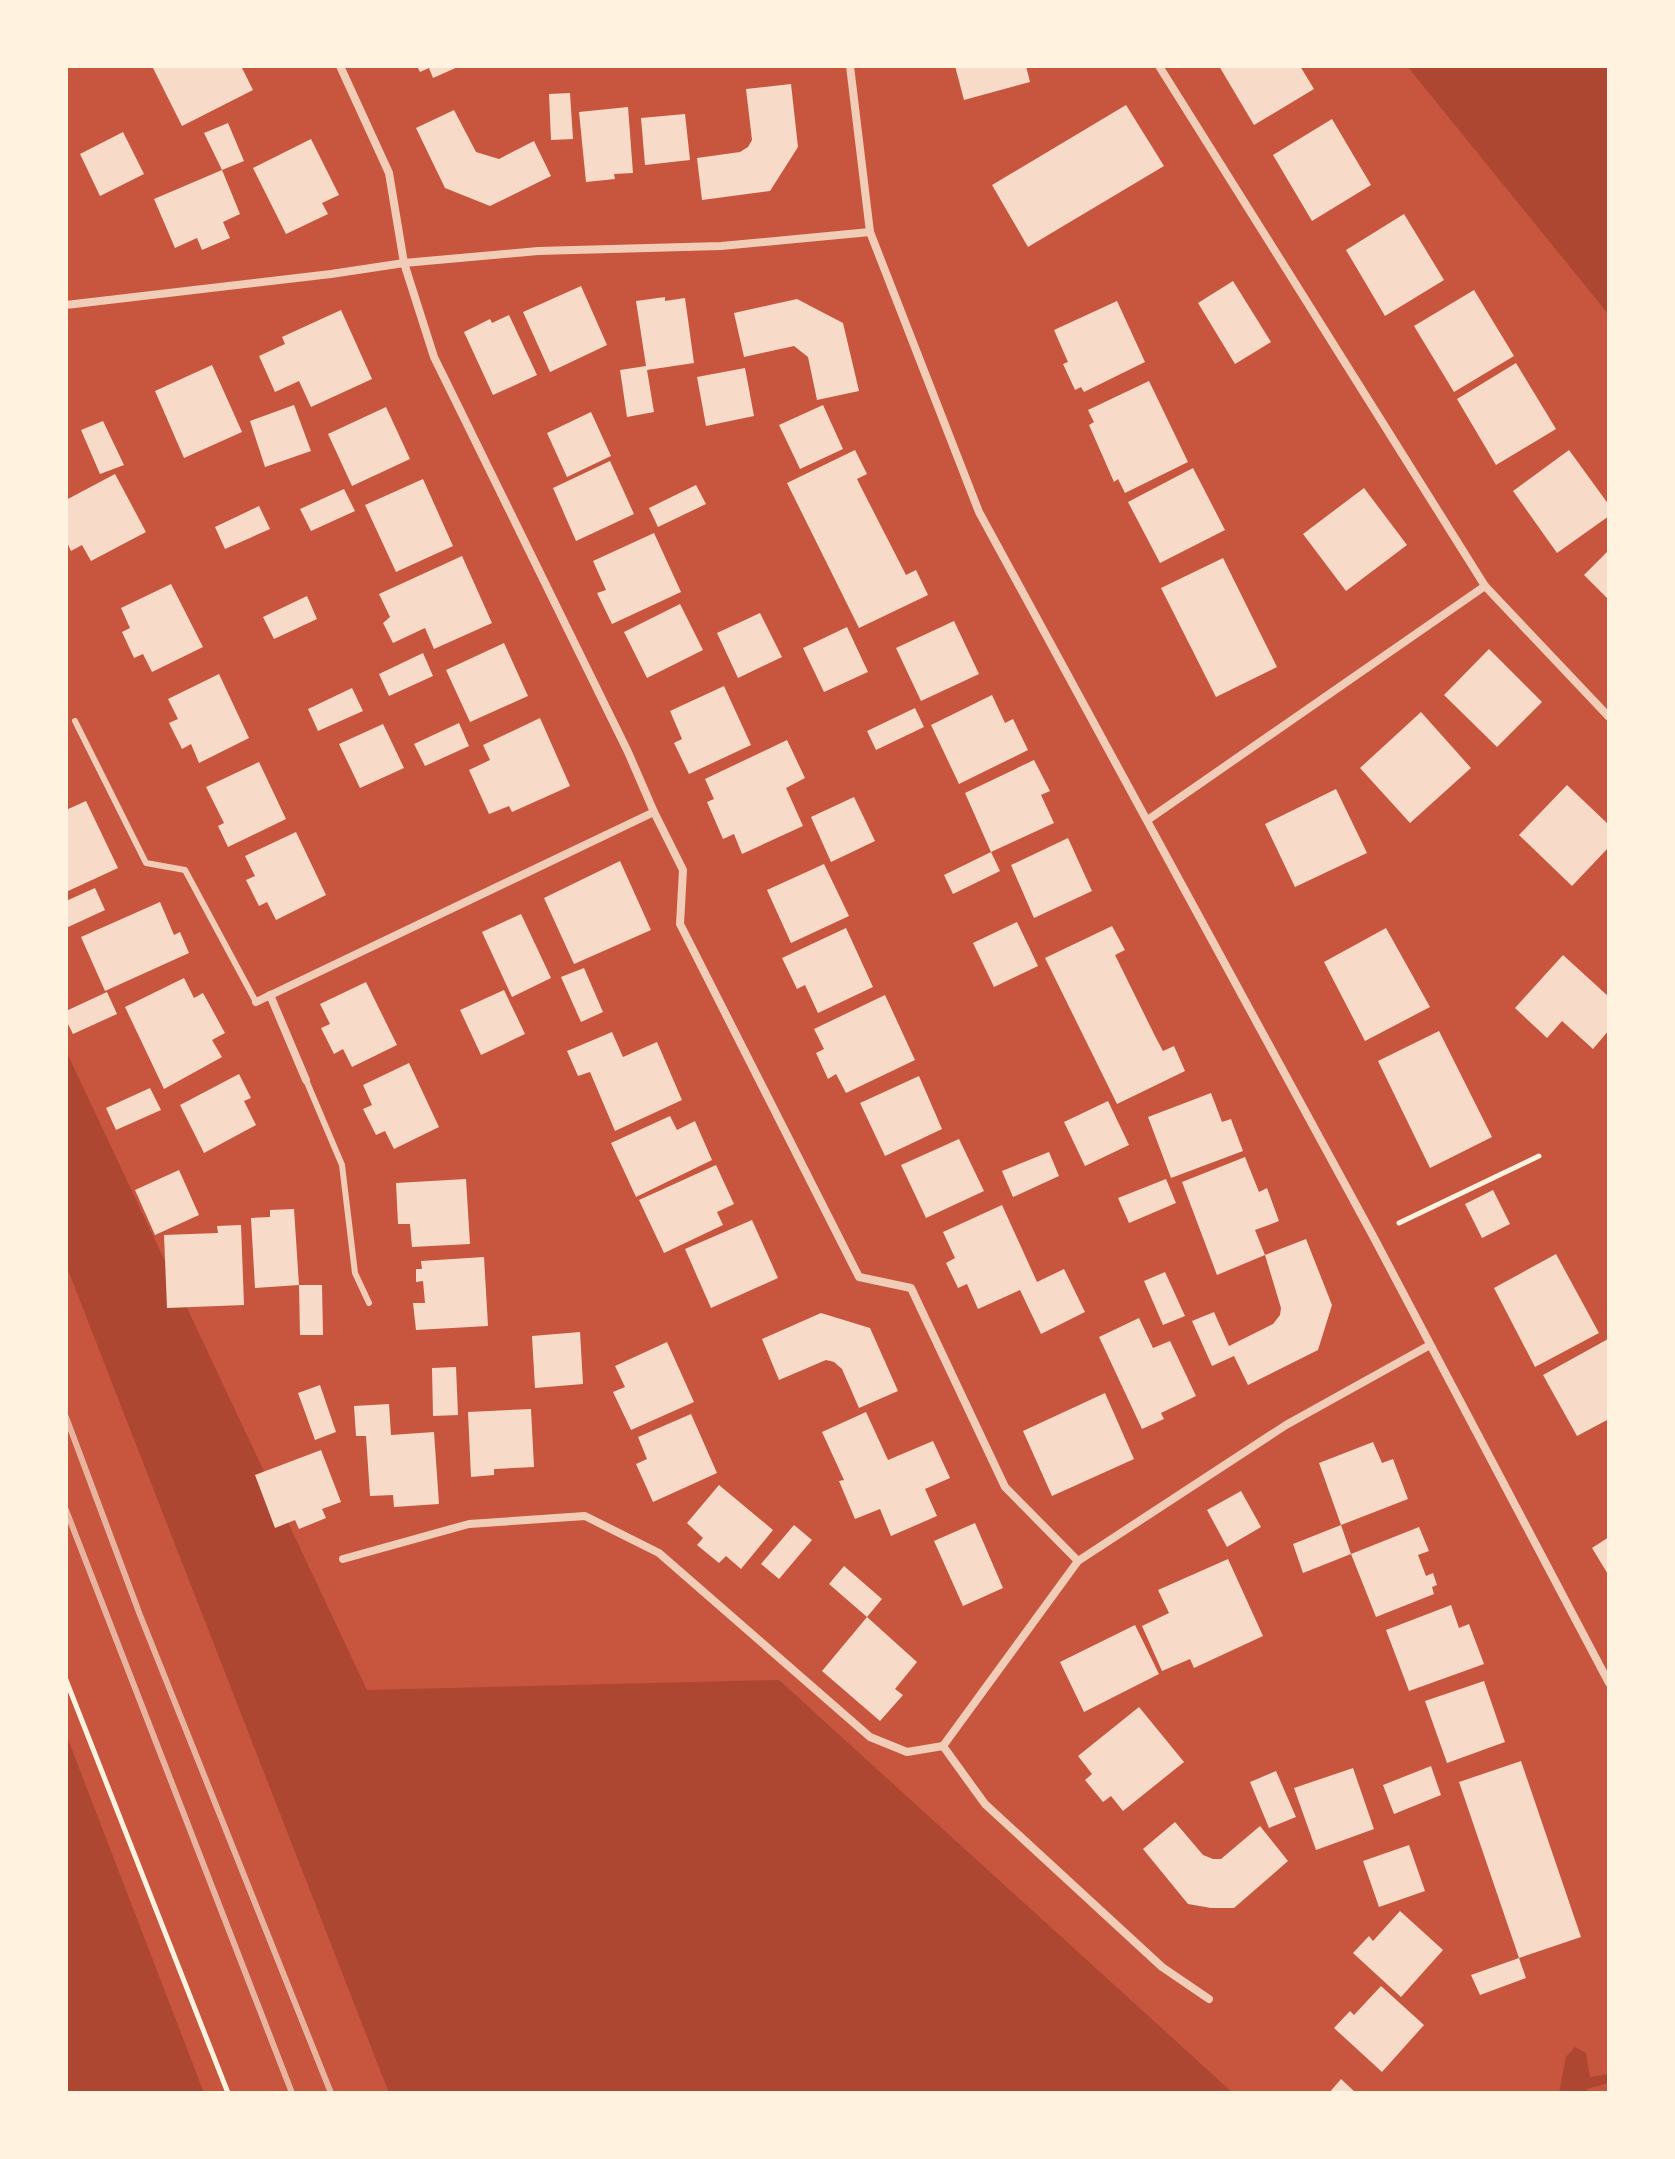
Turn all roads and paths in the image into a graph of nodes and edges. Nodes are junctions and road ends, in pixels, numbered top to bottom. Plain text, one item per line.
1 (340, 66) edge
2 (850, 66) edge
3 (1159, 66) edge
4 (870, 232) junction
5 (404, 263) junction
6 (66, 305) edge
7 (1485, 586) junction
8 (1609, 717) edge
9 (75, 721) dead end
10 (654, 812) junction
11 (1149, 819) junction
12 (270, 995) junction
13 (256, 1002) joint
14 (306, 1080) joint
15 (1539, 1156) dead end
16 (1373, 1236) junction
17 (369, 1303) dead end
18 (1430, 1345) junction
19 (343, 1559) dead end
20 (1078, 1561) junction
21 (66, 1680) edge
22 (1609, 1683) edge
23 (943, 1746) junction
24 (1209, 1999) dead end
25 (228, 2093) edge

1 - 5 street
2 - 4 street
3 - 7 street
4 - 5 street
4 - 11 street
5 - 6 street
5 - 10 street
7 - 8 street
7 - 11 street
9 - 13 lane
10 - 12 street
10 - 20 street
11 - 16 street
12 - 13 street
12 - 14 street
14 - 17 lane
15 - 16 path
16 - 18 street
18 - 20 street
18 - 22 street
19 - 23 street
20 - 23 street
21 - 25 path
23 - 24 street

